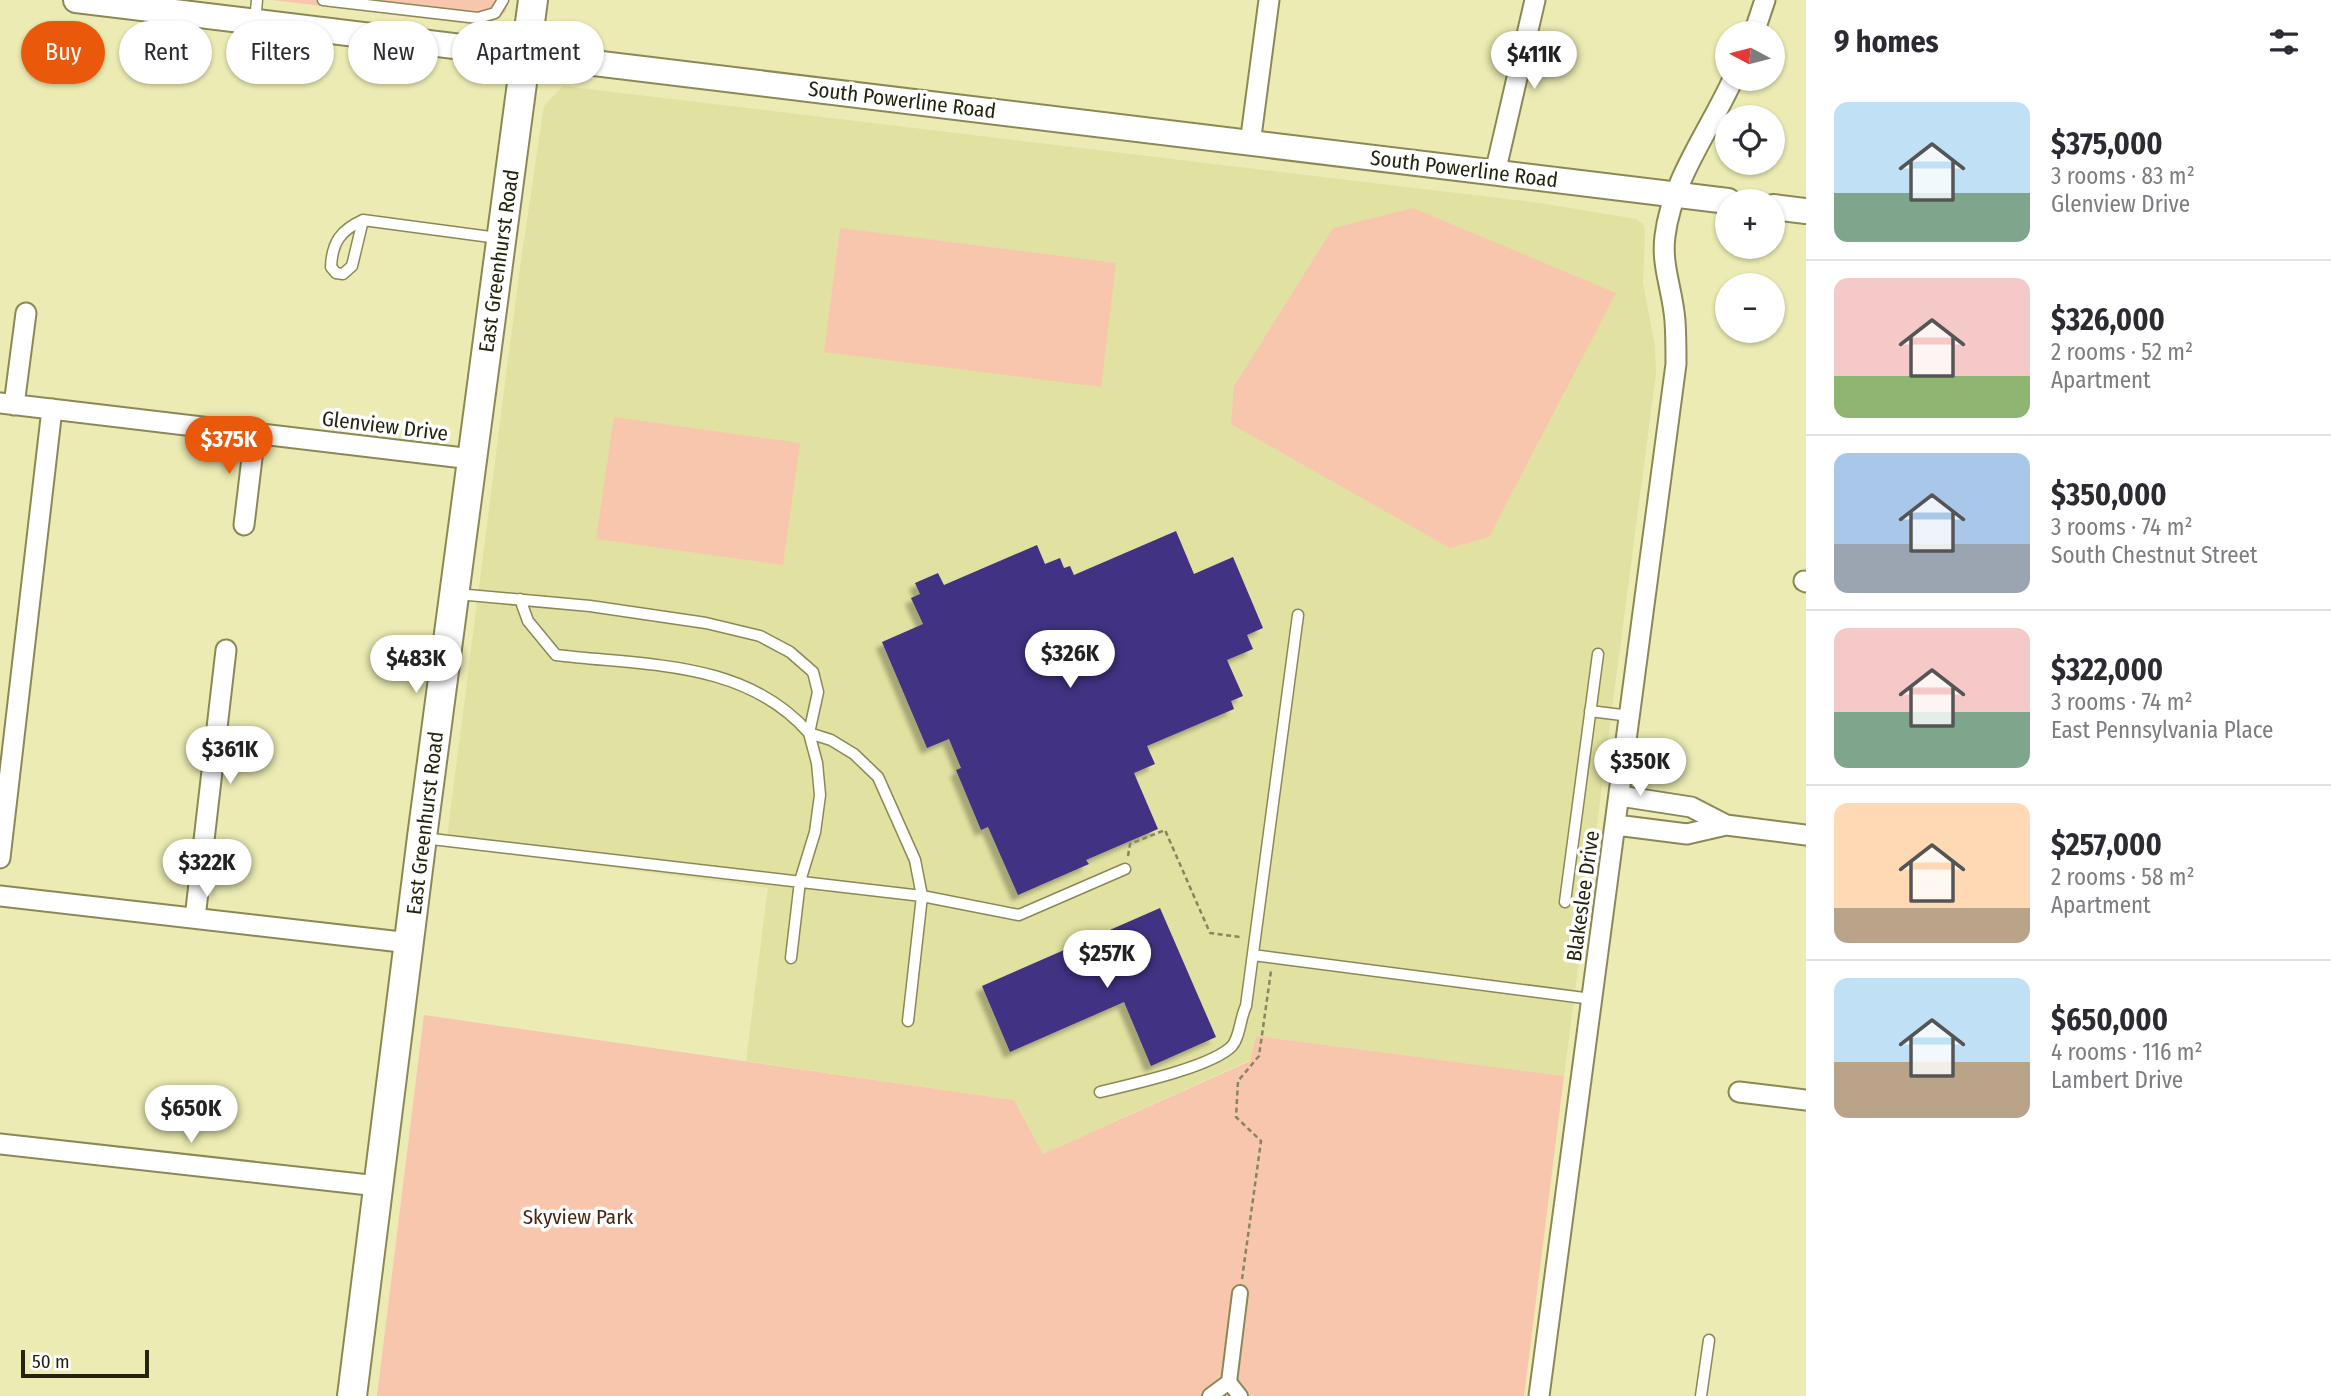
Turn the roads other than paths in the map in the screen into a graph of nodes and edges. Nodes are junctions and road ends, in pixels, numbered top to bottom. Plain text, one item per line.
1 (76, 0) edge
2 (323, 0) edge
3 (503, 0) edge
4 (533, 0) edge
5 (1269, 0) edge
6 (1535, 0) edge
7 (1765, 0) edge
8 (256, 10) edge
9 (531, 21) edge
10 (1758, 21) edge
11 (452, 44) edge
12 (604, 65) edge
13 (524, 84) edge
14 (1727, 91) edge
15 (1250, 144) junction
16 (1495, 173) junction
17 (1673, 194) junction
18 (1715, 199) edge
19 (1785, 208) edge
20 (1806, 211) edge
21 (363, 220) junction
22 (502, 239) junction
23 (26, 313) dead end
24 (7, 404) edge
25 (52, 409) junction
26 (255, 433) junction
27 (472, 459) junction
28 (244, 525) dead end
29 (454, 594) junction
30 (520, 599) junction
31 (1298, 615) dead end
32 (226, 650) dead end
33 (1598, 654) dead end
34 (10, 690) edge
35 (1590, 711) junction
36 (1630, 716) junction
37 (809, 733) junction
38 (1620, 796) junction
39 (1616, 825) junction
40 (1726, 825) junction
41 (1806, 835) edge
42 (422, 837) junction
43 (0, 858) edge
44 (1125, 869) road end
45 (800, 881) junction
46 (0, 895) edge
47 (922, 896) junction
48 (1564, 902) dead end
49 (195, 918) junction
50 (410, 943) junction
51 (1253, 955) junction
52 (790, 958) dead end
53 (1592, 999) junction
54 (908, 1021) dead end
55 (1100, 1092) dead end
56 (1740, 1092) dead end
57 (1806, 1100) edge
58 (0, 1144) edge
59 (379, 1186) junction
60 (1240, 1293) road end
61 (1709, 1340) dead end
62 (1229, 1382) junction
63 (352, 1396) edge
64 (1210, 1396) edge
65 (1240, 1396) edge
66 (1539, 1396) edge
67 (1701, 1396) edge

1 - 8 street, South Powerline Road
2 - 3 lane
4 - 9 main road, East Greenhurst Road
5 - 15 street
6 - 16 street
7 - 10 street
8 - 11 street, South Powerline Road
12 - 15 street, South Powerline Road
13 - 22 main road, East Greenhurst Road
14 - 17 street, Blakeslee Drive
15 - 16 street, South Powerline Road
16 - 17 street, South Powerline Road
17 - 18 street, South Powerline Road
17 - 36 street, Blakeslee Drive
19 - 20 street
21 - 21 lane
21 - 22 lane
22 - 27 main road, East Greenhurst Road
23 - 24 street
24 - 25 street, Glenview Drive
25 - 26 street, Glenview Drive
25 - 34 street
26 - 27 street, Glenview Drive
26 - 28 street
27 - 29 main road, East Greenhurst Road
29 - 30 lane
29 - 42 main road, East Greenhurst Road
30 - 37 lane
30 - 37 lane
31 - 51 lane
32 - 49 street
33 - 35 lane
34 - 43 street
35 - 36 lane
35 - 48 lane
36 - 38 street, Blakeslee Drive
37 - 45 lane
37 - 47 lane
38 - 39 street, Blakeslee Drive
38 - 40 street
39 - 40 street
39 - 53 street, Blakeslee Drive
40 - 41 street
42 - 45 lane
42 - 50 main road, East Greenhurst Road
44 - 47 lane
45 - 47 lane
45 - 52 lane
46 - 49 street
47 - 54 lane
49 - 50 street
50 - 59 main road, East Greenhurst Road
51 - 53 lane
51 - 55 lane
53 - 66 street, Blakeslee Drive
56 - 57 street
58 - 59 street
59 - 63 main road, East Greenhurst Road
60 - 62 street
61 - 67 lane
62 - 64 street
62 - 65 street

